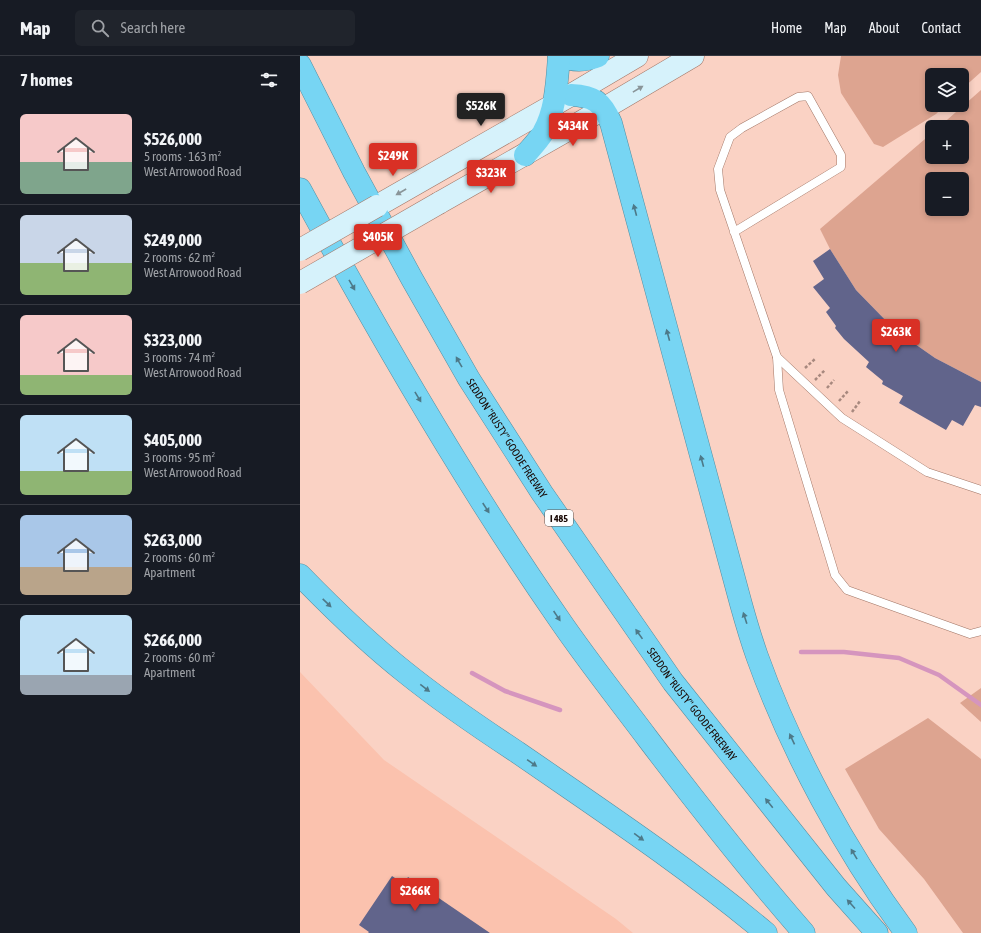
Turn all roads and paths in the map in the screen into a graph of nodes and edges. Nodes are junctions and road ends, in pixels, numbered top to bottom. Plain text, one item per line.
1 (559, 56) edge
2 (598, 56) edge
3 (637, 56) edge
4 (693, 56) edge
5 (300, 64) edge
6 (562, 100) junction
7 (604, 108) junction
8 (525, 155) junction
9 (300, 189) edge
10 (734, 232) junction
11 (300, 250) edge
12 (300, 283) edge
13 (777, 357) junction
14 (981, 490) edge
15 (300, 575) edge
16 (981, 631) edge
17 (766, 933) edge
18 (804, 933) edge
19 (877, 933) edge
20 (906, 933) edge

1 - 2 highway
1 - 6 highway
3 - 6 main road
7 -> 4 main road
19 -> 5 highway, SEDDON "RUSTY" GOODE FREEWAY / I 485
6 - 7 highway
6 - 8 highway
6 -> 11 main road, bridge
7 - 8 main road
20 -> 7 highway
8 - 12 main road, bridge
9 -> 18 highway
10 - 10 lane
10 - 13 lane
13 - 14 lane
13 - 16 lane
15 -> 17 highway

